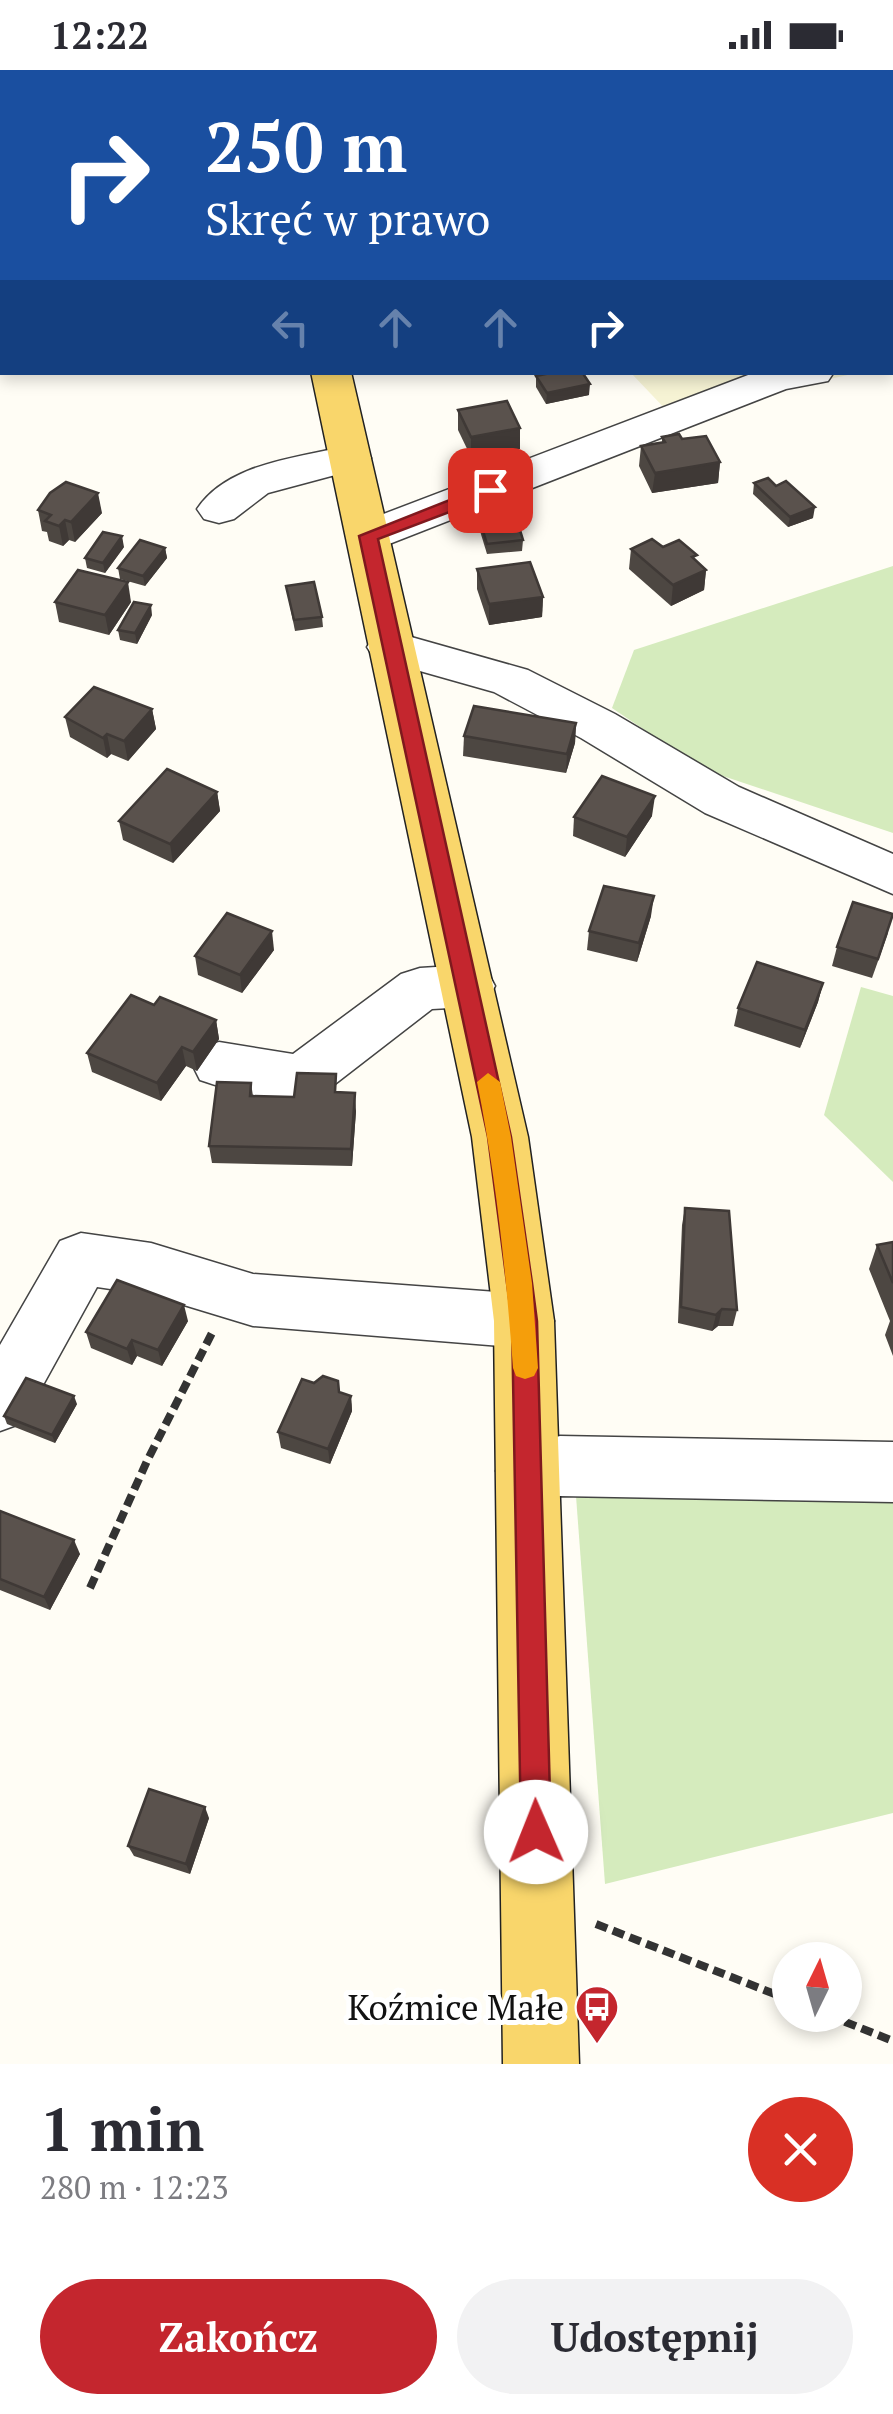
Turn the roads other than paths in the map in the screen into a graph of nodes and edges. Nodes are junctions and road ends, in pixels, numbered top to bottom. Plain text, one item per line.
1 (332, 375) edge
2 (798, 375) edge
3 (350, 458) junction
4 (219, 509) dead end
5 (368, 536) junction
6 (390, 648) junction
7 (893, 875) edge
8 (468, 986) junction
9 (220, 1064) dead end
10 (524, 1321) junction
11 (0, 1403) edge
12 (528, 1471) junction
13 (893, 1472) edge
14 (541, 2064) edge

1 - 3 main road
2 - 5 lane
3 - 4 lane
3 - 5 main road
5 - 6 main road
6 - 7 lane
6 - 8 main road
8 - 9 lane
8 - 10 main road
10 - 11 lane
10 - 12 main road
12 - 13 lane
12 - 14 main road

